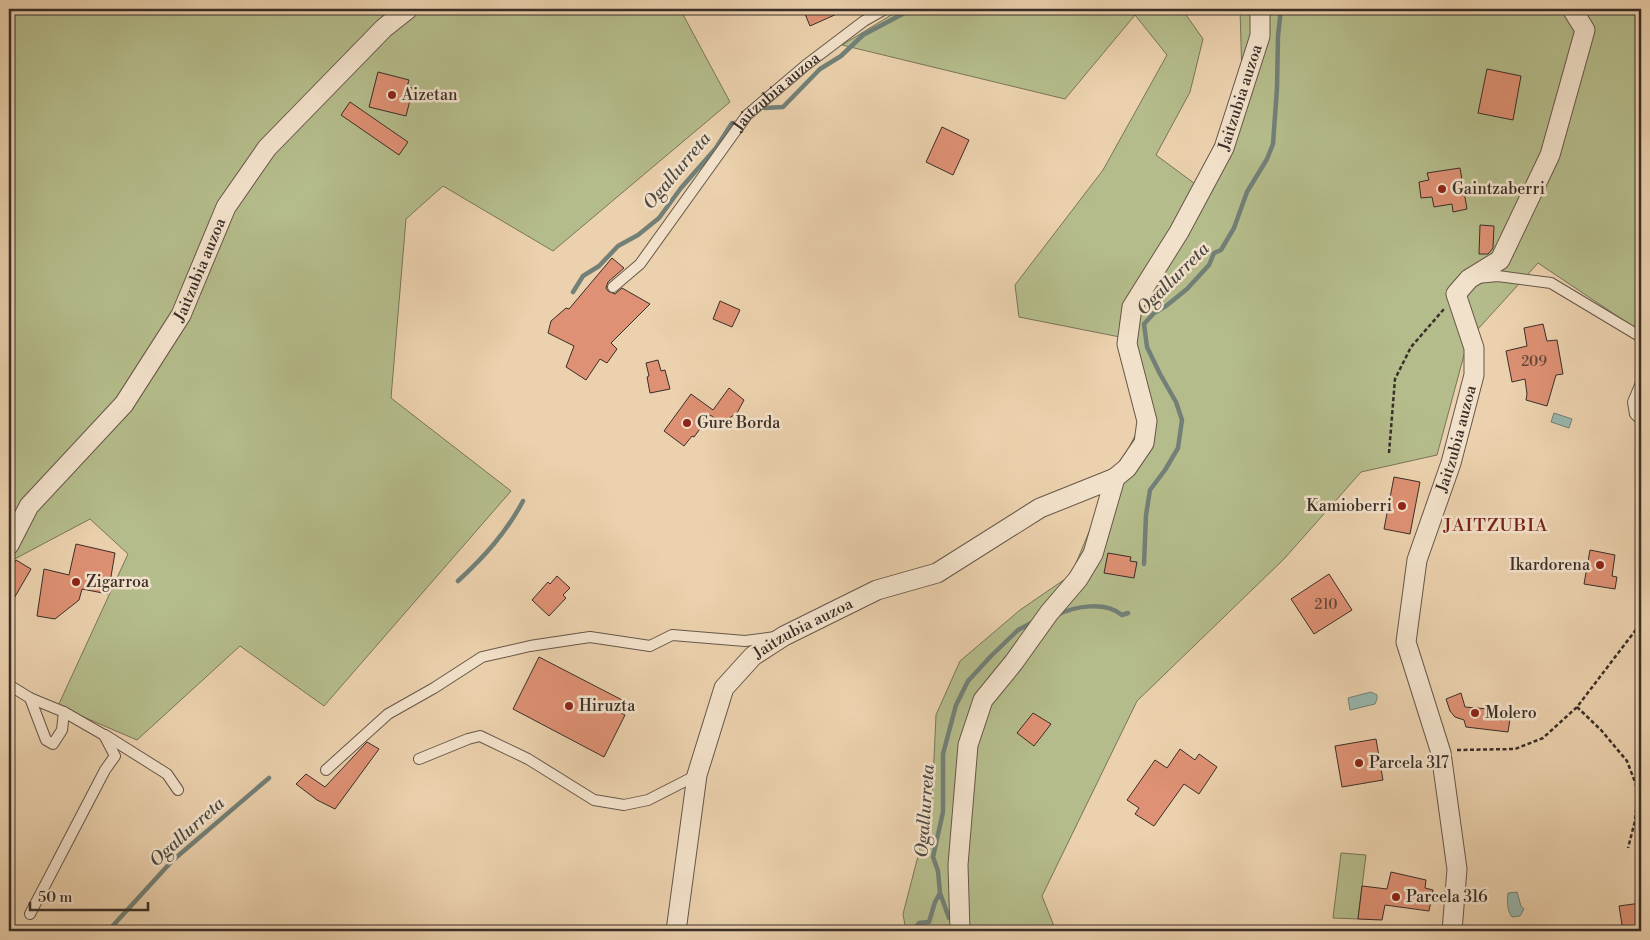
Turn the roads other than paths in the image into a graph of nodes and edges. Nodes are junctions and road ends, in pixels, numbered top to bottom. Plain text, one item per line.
1 (408, 9) edge
2 (885, 9) edge
3 (1260, 9) edge
4 (1572, 9) edge
5 (1469, 279) junction
6 (613, 287) dead end
7 (1641, 337) edge
8 (1641, 383) edge
9 (1641, 420) edge
10 (1115, 478) junction
11 (9, 545) edge
12 (784, 636) junction
13 (9, 685) edge
14 (30, 698) junction
15 (64, 712) junction
16 (104, 735) junction
17 (419, 759) dead end
18 (326, 770) dead end
19 (697, 776) junction
20 (178, 790) dead end
21 (30, 914) dead end
22 (676, 931) edge
23 (960, 931) edge
24 (1452, 931) edge

1 - 11 street, Jaitzubia auzoa
2 - 6 lane, Jaitzubia auzoa
3 - 10 street, Jaitzubia auzoa
4 - 5 street
5 - 7 lane
5 - 24 street, Jaitzubia auzoa
8 - 9 lane
10 - 12 street, Jaitzubia auzoa
10 - 23 street, Jaitzubia auzoa
12 - 18 lane
12 - 19 street, Jaitzubia auzoa
13 - 14 lane
14 - 15 lane
14 - 15 lane
15 - 16 lane
16 - 20 lane
16 - 21 lane
17 - 19 lane
19 - 22 street, Jaitzubia auzoa

